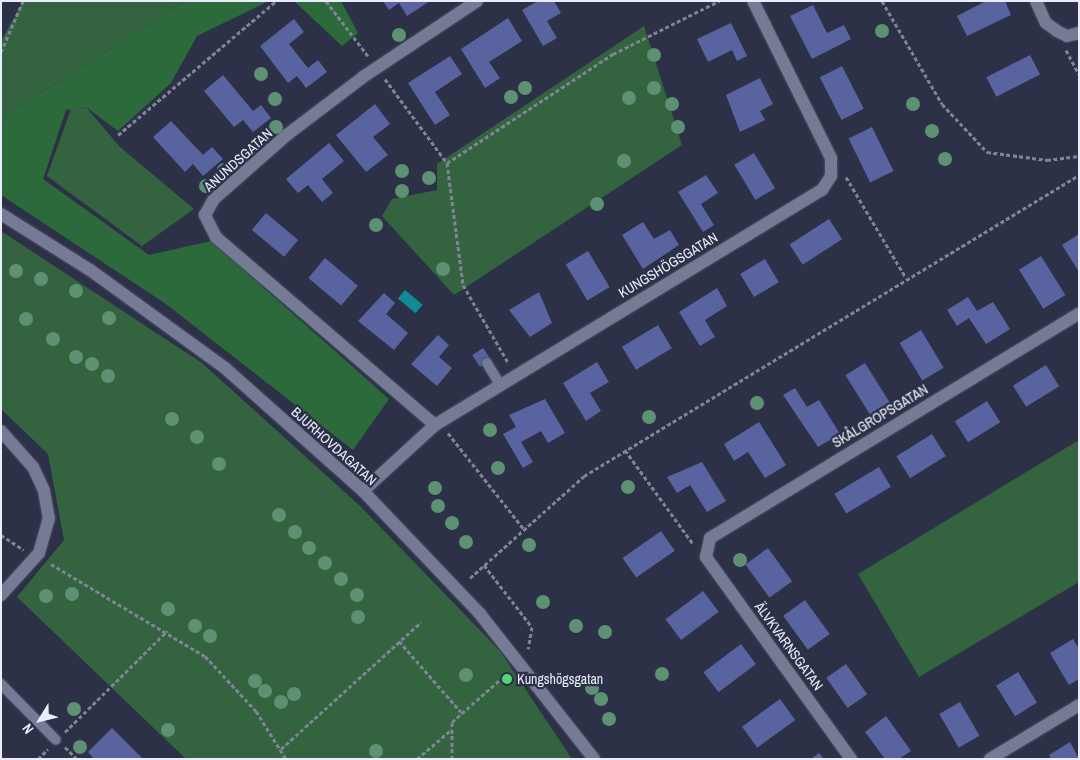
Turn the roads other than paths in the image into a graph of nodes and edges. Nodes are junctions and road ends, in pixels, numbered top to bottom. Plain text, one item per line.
1 (477, 1) edge
2 (753, 1) edge
3 (1036, 1) edge
4 (1079, 33) edge
5 (1, 214) edge
6 (1079, 314) edge
7 (486, 363) dead end
8 (500, 385) junction
9 (435, 424) junction
10 (1, 430) edge
11 (363, 491) junction
12 (704, 550) joint
13 (1, 595) edge
14 (1, 684) edge
15 (1079, 705) edge
16 (56, 740) road end
17 (594, 759) edge
18 (851, 759) edge
19 (990, 759) edge

1 - 9 street, ANUNDSGATAN
2 - 8 street, KUNGSHÖGSGATAN
3 - 4 street
5 - 11 street, BJURHOVDAGATAN
6 - 12 street, SKÅLGROPSGATAN
7 - 8 lane
8 - 9 street, KUNGSHÖGSGATAN
9 - 11 street, KUNGSHÖGSGATAN
10 - 13 street
11 - 17 street, BJURHOVDAGATAN
12 - 18 street, ÄLVKVARNSGATAN
14 - 16 lane
15 - 19 street

